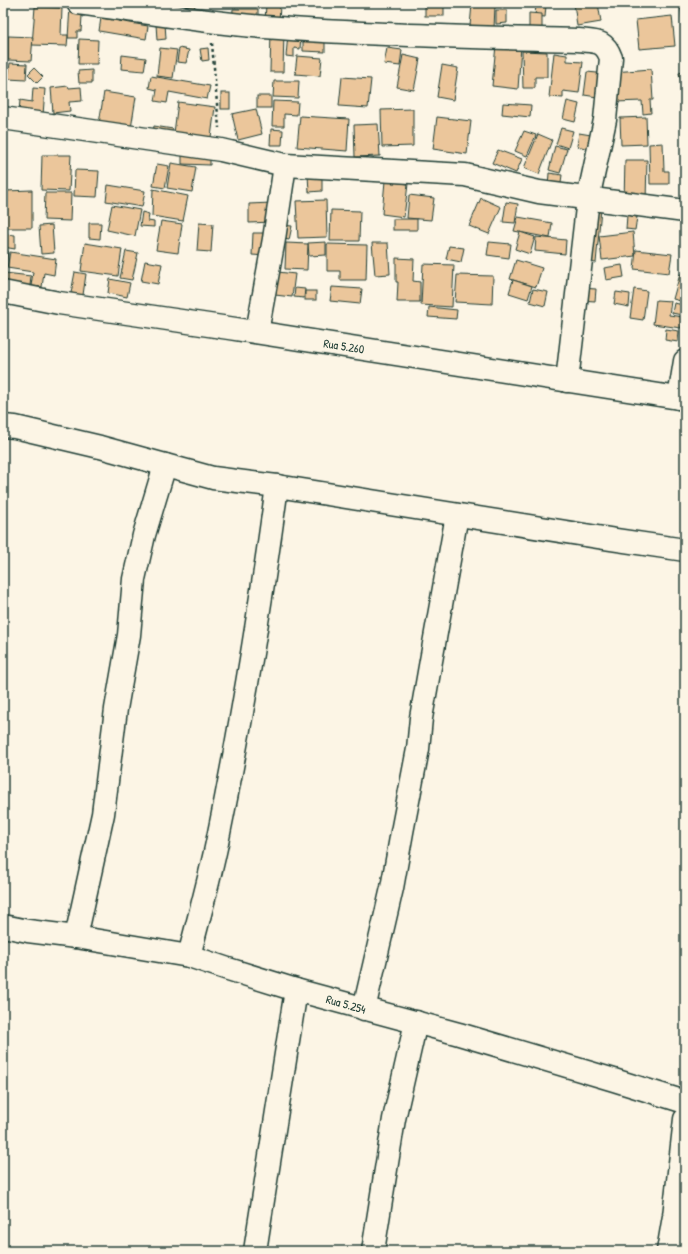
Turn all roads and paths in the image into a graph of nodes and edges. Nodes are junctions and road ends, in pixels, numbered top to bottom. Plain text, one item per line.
1 (78, 3) edge
2 (210, 22) junction
3 (3, 118) edge
4 (221, 150) junction
5 (285, 165) junction
6 (588, 199) junction
7 (685, 211) edge
8 (3, 292) edge
9 (257, 332) junction
10 (685, 361) edge
11 (567, 380) junction
12 (682, 399) edge
13 (3, 426) edge
14 (165, 465) junction
15 (277, 486) junction
16 (457, 515) junction
17 (685, 550) edge
18 (3, 926) edge
19 (76, 937) junction
20 (189, 956) junction
21 (296, 990) junction
22 (364, 1009) junction
23 (416, 1022) junction
24 (685, 1102) edge
25 (685, 1119) edge
26 (255, 1251) edge
27 (373, 1251) edge
28 (668, 1251) edge

1 - 2 street
2 - 4 path
2 - 6 street
3 - 4 street
4 - 5 street
5 - 6 street
5 - 9 street
6 - 7 street
6 - 11 street
8 - 9 street, Rua 5.260
9 - 11 street, Rua 5.260
10 - 12 street
11 - 12 street, Rua 5.260
13 - 14 street
14 - 15 street
14 - 19 street
15 - 16 street
15 - 20 street
16 - 17 street
16 - 22 street
18 - 19 street, Rua 5.254
19 - 20 street, Rua 5.254
20 - 21 street, Rua 5.254
21 - 22 street, Rua 5.254
21 - 26 street
22 - 23 street, Rua 5.254
23 - 24 street, Rua 5.254
23 - 27 street
25 - 28 street

